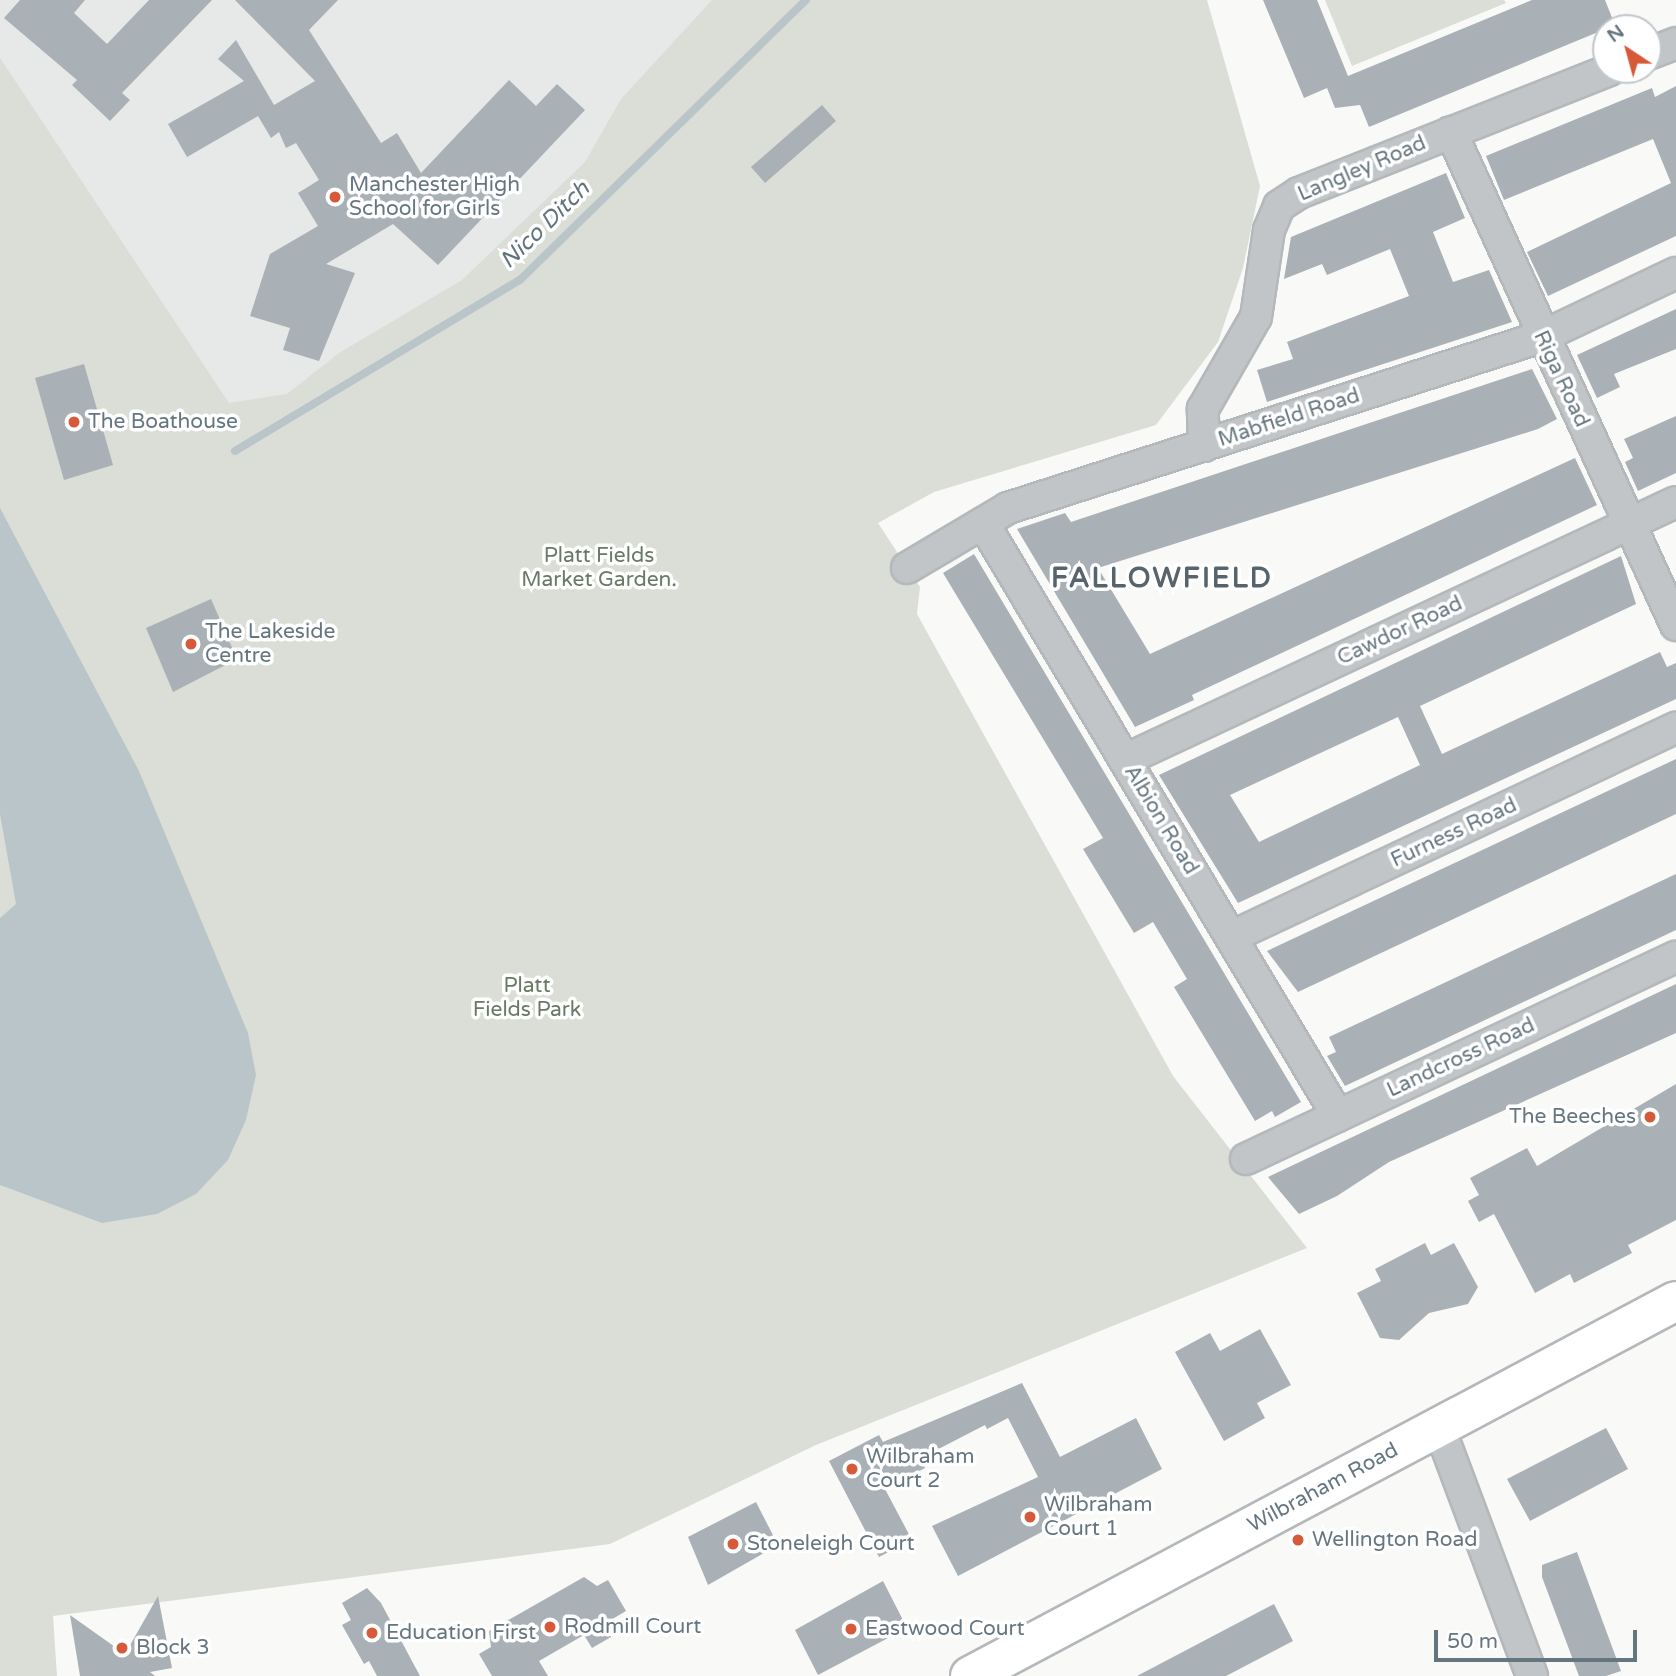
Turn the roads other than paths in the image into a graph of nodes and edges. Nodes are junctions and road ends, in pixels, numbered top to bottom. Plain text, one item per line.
1 (1592, 77) edge
2 (1451, 132) junction
3 (1676, 273) edge
4 (1541, 337) junction
5 (1204, 446) junction
6 (1676, 502) edge
7 (983, 523) junction
8 (1629, 524) junction
9 (906, 569) dead end
10 (1676, 625) edge
11 (1676, 728) edge
12 (1125, 760) junction
13 (1231, 937) junction
14 (1676, 957) edge
15 (1338, 1116) junction
16 (1246, 1159) dead end
17 (1676, 1301) edge
18 (1440, 1427) junction
19 (970, 1676) edge
20 (1532, 1676) edge

1 - 2 street, Langley Road
2 - 4 street, Riga Road
2 - 5 street, Langley Road
3 - 4 street, Mabfield Road
4 - 5 street, Mabfield Road
4 - 8 street, Riga Road
5 - 7 street, Mabfield Road
6 - 8 street, Cawdor Road
7 - 9 street, Mabfield Road
7 - 12 street, Albion Road
8 - 10 street, Riga Road
8 - 12 street, Cawdor Road
11 - 13 street, Furness Road
12 - 13 street, Albion Road
13 - 15 street, Albion Road
14 - 15 street, Landcross Road
15 - 16 street, Landcross Road
17 - 18 highway, Wilbraham Road
18 - 19 highway, Wilbraham Road
18 - 20 street

